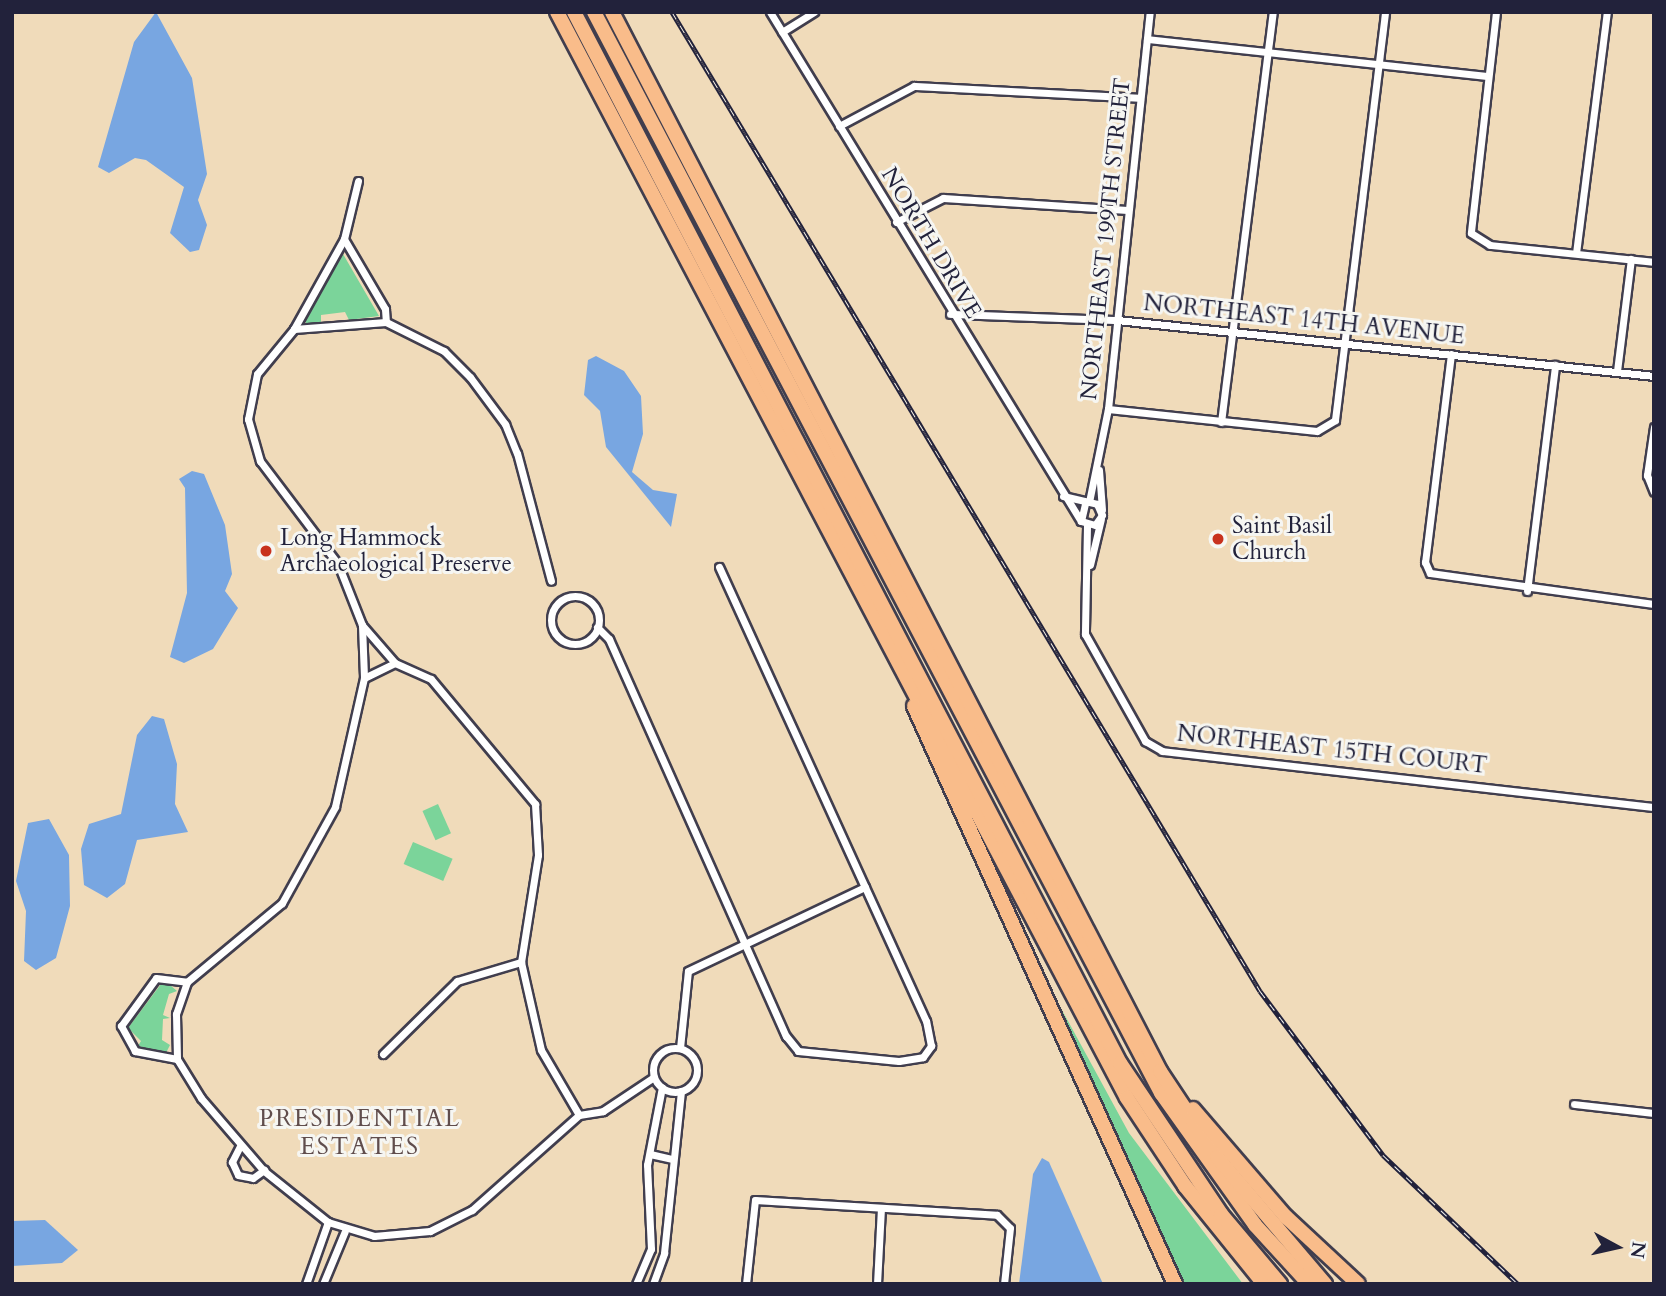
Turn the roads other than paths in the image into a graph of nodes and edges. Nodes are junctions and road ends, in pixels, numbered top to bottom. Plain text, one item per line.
1 (557, 12) edge
2 (574, 12) edge
3 (594, 12) edge
4 (612, 12) edge
5 (770, 12) edge
6 (814, 12) edge
7 (1150, 12) edge
8 (1273, 12) edge
9 (1385, 12) edge
10 (1496, 12) edge
11 (1606, 12) edge
12 (782, 32) junction
13 (1147, 40) junction
14 (1268, 54) junction
15 (1379, 64) junction
16 (1488, 76) junction
17 (1140, 98) junction
18 (839, 126) junction
19 (358, 181) dead end
20 (1128, 210) junction
21 (896, 222) junction
22 (344, 239) junction
23 (1576, 253) junction
24 (1631, 259) junction
25 (1654, 262) edge
26 (950, 314) junction
27 (1118, 320) junction
28 (386, 322) junction
29 (295, 329) junction
30 (1233, 331) junction
31 (1345, 341) junction
32 (1451, 354) junction
33 (1555, 365) junction
34 (1617, 371) junction
35 (1654, 376) edge
36 (1108, 409) junction
37 (1220, 422) junction
38 (1654, 427) edge
39 (1099, 469) junction
40 (1654, 492) edge
41 (1059, 494) junction
42 (1087, 503) junction
43 (1102, 515) junction
44 (1079, 517) junction
45 (1087, 526) junction
46 (719, 567) dead end
47 (1088, 573) junction
48 (551, 581) dead end
49 (1527, 591) junction
50 (1654, 604) edge
51 (1084, 619) joint
52 (362, 625) junction
53 (597, 627) junction
54 (396, 663) junction
55 (364, 678) junction
56 (908, 684) junction
57 (1654, 807) edge
58 (865, 887) junction
59 (743, 943) junction
60 (521, 962) junction
61 (187, 982) junction
62 (680, 1048) junction
63 (383, 1054) dead end
64 (177, 1059) junction
65 (1160, 1071) junction
66 (654, 1077) junction
67 (662, 1087) junction
68 (681, 1091) junction
69 (1574, 1104) dead end
70 (1654, 1113) edge
71 (579, 1115) junction
72 (240, 1146) junction
73 (649, 1154) junction
74 (671, 1159) junction
75 (264, 1170) junction
76 (881, 1208) junction
77 (328, 1222) junction
78 (345, 1231) junction
79 (307, 1281) edge
80 (323, 1282) edge
81 (636, 1284) edge
82 (653, 1284) edge
83 (746, 1284) edge
84 (877, 1284) edge
85 (1004, 1284) edge
86 (1175, 1284) edge
87 (1264, 1284) edge
88 (1280, 1284) edge
89 (1309, 1284) edge
90 (1325, 1284) edge
91 (1358, 1284) edge

1 - 56 highway
2 - 88 highway
3 - 89 highway
4 - 65 highway
5 - 12 street, NORTH DRIVE
6 - 12 street
7 - 13 street, NORTHEAST 199TH STREET
8 - 14 street
9 - 15 street
10 - 16 street
11 - 23 street
12 - 18 street, NORTH DRIVE
13 - 14 street
13 - 17 street, NORTHEAST 199TH STREET
14 - 15 street
14 - 30 street
15 - 16 street
15 - 31 street
16 - 23 street
17 - 18 street
17 - 20 street, NORTHEAST 199TH STREET
18 - 21 street, NORTH DRIVE
19 - 22 street
20 - 21 street
20 - 27 street, NORTHEAST 199TH STREET
21 - 26 street, NORTH DRIVE
22 - 28 street
22 - 29 street
23 - 24 street
24 - 25 street
24 - 34 street
26 - 27 street, NORTHEAST 14TH AVENUE
26 - 41 street, NORTH DRIVE
27 - 30 street, NORTHEAST 14TH AVENUE
27 - 36 street, NORTHEAST 199TH STREET
28 - 29 street
28 - 48 street
29 - 52 street
30 - 31 street, NORTHEAST 14TH AVENUE
30 - 37 street
31 - 32 street, NORTHEAST 14TH AVENUE
31 - 37 street
32 - 33 street, NORTHEAST 14TH AVENUE
32 - 49 street
33 - 34 street, NORTHEAST 14TH AVENUE
33 - 49 street
34 - 35 street, NORTHEAST 14TH AVENUE
36 - 37 street
36 - 39 street, NORTHEAST 199TH STREET
38 - 40 street
39 - 42 street, NORTHEAST 199TH STREET
39 - 43 street, NORTHEAST 199TH STREET
41 - 42 street
41 - 44 street, NORTH DRIVE
42 - 43 street
42 - 44 street, NORTHEAST 199TH STREET
43 - 45 street
43 - 47 street, NORTHEAST 199TH STREET
44 - 45 street, NORTH DRIVE
45 - 47 street, NORTHEAST 199TH STREET
46 - 58 street
47 - 51 street, NORTHEAST 199TH STREET
49 - 50 street
51 - 57 street, NORTHEAST 15TH COURT
52 - 54 street
52 - 55 street
53 - 53 street
53 - 59 street
54 - 55 street
54 - 60 street
55 - 61 street
56 - 86 highway
56 - 87 highway
58 - 59 street
58 - 59 street
59 - 62 street
60 - 63 street
60 - 71 street
61 - 64 street
61 - 64 street
62 - 66 street
62 - 68 street
64 - 72 street
65 - 90 highway
65 - 91 highway
66 - 67 street
66 - 71 street
67 - 68 street
67 - 73 street
68 - 74 street
69 - 70 street
71 - 78 street
72 - 75 street
72 - 75 street
73 - 74 street
73 - 81 street
74 - 82 street
75 - 77 street
76 - 83 street
76 - 84 street
76 - 85 street
77 - 78 street
77 - 79 street
78 - 80 street
79 - 80 street

